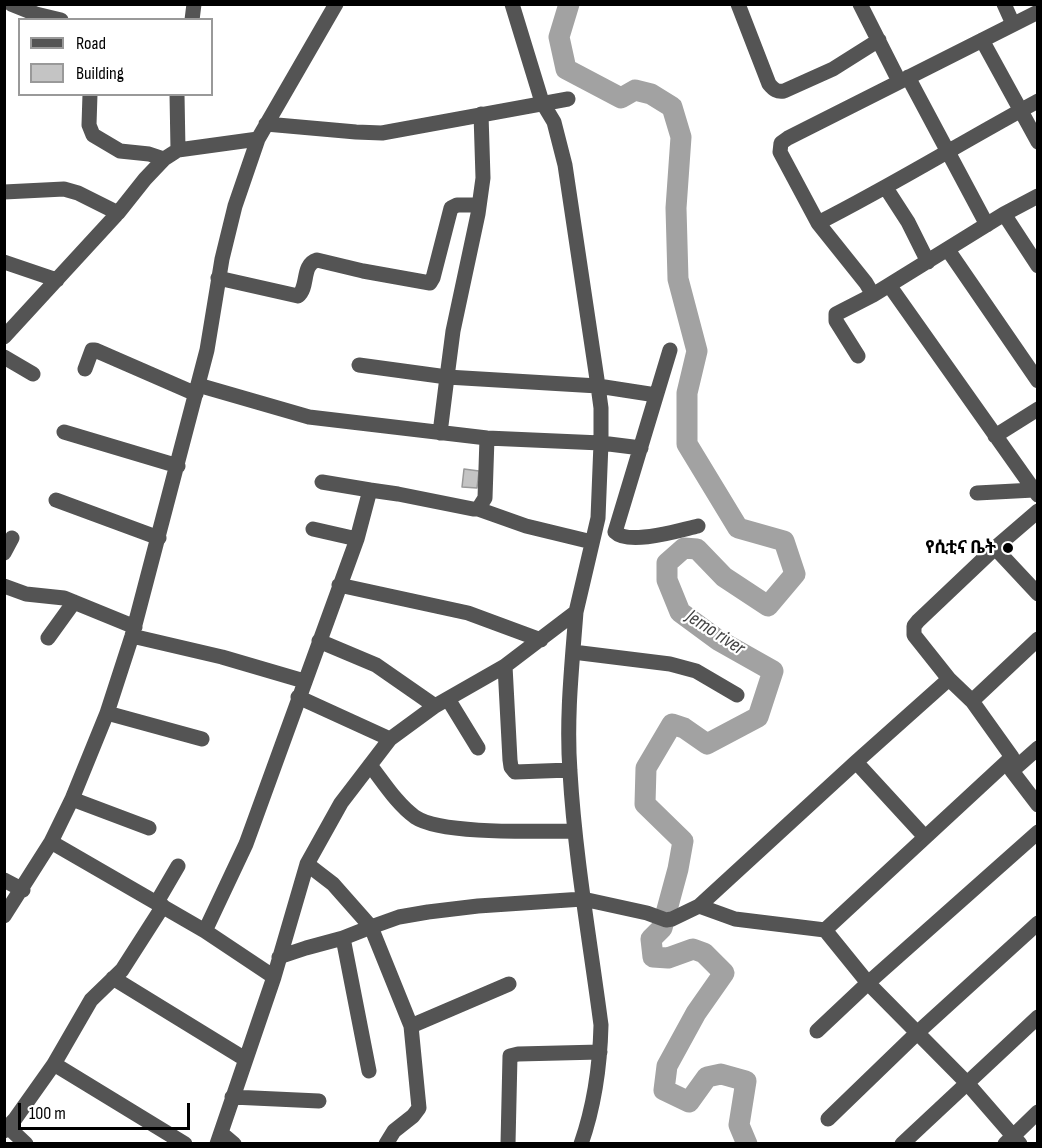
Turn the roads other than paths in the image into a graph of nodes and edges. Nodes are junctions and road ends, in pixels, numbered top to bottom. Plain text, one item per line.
1 (11, 4) edge
2 (336, 4) edge
3 (512, 4) edge
4 (738, 4) edge
5 (1004, 4) edge
6 (866, 7) edge
7 (1038, 12) edge
8 (53, 18) edge
9 (1013, 24) junction
10 (879, 40) junction
11 (982, 40) junction
12 (904, 79) junction
13 (90, 96) edge
14 (177, 96) edge
15 (568, 99) dead end
16 (1038, 101) edge
17 (542, 102) junction
18 (1019, 111) junction
19 (481, 114) junction
20 (266, 124) junction
21 (258, 139) junction
22 (1038, 142) edge
23 (178, 150) junction
24 (947, 151) junction
25 (164, 159) junction
26 (886, 188) junction
27 (4, 192) edge
28 (1038, 196) edge
29 (479, 205) junction
30 (118, 213) junction
31 (1004, 214) junction
32 (818, 223) junction
33 (987, 225) junction
34 (948, 250) junction
35 (4, 262) edge
36 (928, 262) junction
37 (1038, 266) edge
38 (218, 278) junction
39 (57, 280) junction
40 (889, 285) junction
41 (873, 295) junction
42 (4, 336) edge
43 (670, 350) dead end
44 (858, 356) dead end
45 (4, 357) edge
46 (359, 364) dead end
47 (85, 369) dead end
48 (33, 374) dead end
49 (447, 377) junction
50 (1038, 381) edge
51 (598, 386) junction
52 (197, 390) junction
53 (656, 395) junction
54 (1038, 409) edge
55 (64, 432) dead end
56 (440, 433) junction
57 (994, 436) junction
58 (487, 438) junction
59 (601, 443) junction
60 (641, 448) junction
61 (178, 466) junction
62 (322, 482) dead end
63 (370, 490) junction
64 (977, 493) dead end
65 (1036, 493) edge
66 (56, 500) dead end
67 (478, 509) junction
68 (1038, 511) edge
69 (698, 526) dead end
70 (314, 529) dead end
71 (12, 538) dead end
72 (159, 538) junction
73 (357, 539) junction
74 (592, 542) junction
75 (994, 548) junction
76 (4, 553) edge
77 (339, 585) junction
78 (4, 586) edge
79 (1038, 594) edge
80 (74, 602) junction
81 (576, 612) junction
82 (134, 632) junction
83 (48, 638) dead end
84 (1038, 639) edge
85 (541, 640) junction
86 (319, 641) junction
87 (573, 652) junction
88 (505, 666) junction
89 (949, 679) junction
90 (304, 681) junction
91 (737, 695) dead end
92 (298, 698) junction
93 (972, 701) junction
94 (442, 702) junction
95 (107, 713) junction
96 (201, 739) dead end
97 (390, 739) junction
98 (478, 748) dead end
99 (1038, 748) edge
100 (856, 762) junction
101 (1012, 764) junction
102 (370, 765) junction
103 (570, 770) junction
104 (72, 799) junction
105 (1038, 805) edge
106 (149, 828) dead end
107 (574, 831) junction
108 (1038, 832) edge
109 (925, 837) junction
110 (51, 842) junction
111 (307, 864) junction
112 (178, 866) dead end
113 (4, 880) edge
114 (23, 890) junction
115 (583, 899) junction
116 (160, 904) junction
117 (699, 906) junction
118 (4, 916) edge
119 (1038, 923) edge
120 (371, 927) junction
121 (825, 930) junction
122 (205, 931) junction
123 (343, 938) junction
124 (279, 957) junction
125 (274, 977) junction
126 (113, 978) junction
127 (868, 983) junction
128 (509, 984) dead end
129 (1038, 1017) edge
130 (411, 1026) junction
131 (817, 1031) dead end
132 (917, 1033) junction
133 (600, 1052) junction
134 (245, 1059) junction
135 (54, 1064) junction
136 (369, 1071) dead end
137 (967, 1083) junction
138 (232, 1097) junction
139 (319, 1101) dead end
140 (1038, 1112) edge
141 (828, 1119) dead end
142 (8, 1122) edge
143 (219, 1138) edge
144 (1013, 1141) edge
145 (26, 1143) edge
146 (185, 1143) edge
147 (234, 1143) edge
148 (386, 1143) edge
149 (508, 1143) edge
150 (580, 1143) edge
151 (902, 1143) edge

1 - 8 street
2 - 20 street
3 - 17 street
4 - 10 street
5 - 9 street
6 - 10 street
7 - 9 street
9 - 11 street
10 - 12 street
11 - 12 street
11 - 18 street
12 - 24 street
12 - 32 street
13 - 25 street
14 - 23 street
15 - 17 street
16 - 18 street
17 - 19 street
17 - 51 street
18 - 22 street
18 - 24 street
19 - 20 street
19 - 29 street
20 - 21 street
21 - 23 street
21 - 38 street
23 - 25 street
24 - 26 street
24 - 33 street
25 - 30 street
26 - 32 street
26 - 36 street
27 - 30 street
28 - 31 street
29 - 38 street
29 - 49 street
30 - 39 street
31 - 33 street
31 - 37 street
32 - 41 street
33 - 34 street
34 - 36 street
34 - 50 street
35 - 39 street
36 - 40 street
38 - 52 street
39 - 42 street
40 - 41 street
40 - 57 street
41 - 44 street
43 - 53 street
45 - 48 street
46 - 49 street
47 - 52 street
49 - 51 street
49 - 56 street
51 - 53 street
51 - 59 street
52 - 56 street
52 - 61 street
53 - 60 street
54 - 57 street
55 - 61 street
56 - 58 street
57 - 65 street
58 - 59 street
58 - 67 street
59 - 60 street
59 - 74 street
60 - 69 street
61 - 72 street
62 - 63 street
63 - 67 street
63 - 73 street
64 - 65 street
66 - 72 street
67 - 74 street
68 - 75 street
70 - 73 street
71 - 76 street
72 - 82 street
73 - 77 street
74 - 81 street
75 - 79 street
75 - 89 street
77 - 85 street
77 - 86 street
78 - 80 street
80 - 82 street
80 - 83 street
81 - 85 street
81 - 87 street
82 - 90 street
82 - 95 street
84 - 93 street
85 - 88 street
86 - 90 street
86 - 94 street
87 - 91 street
87 - 103 street
88 - 94 street
88 - 103 street
89 - 93 street
89 - 100 street
90 - 92 street
92 - 97 street
92 - 122 street
93 - 101 street
94 - 97 street
94 - 98 street
95 - 96 street
95 - 104 street
97 - 102 street
99 - 101 street
100 - 109 street
100 - 117 street
101 - 105 street
101 - 109 street
102 - 107 street
102 - 111 street
103 - 107 street
104 - 106 street
104 - 110 street
107 - 115 street
108 - 127 street
109 - 121 street
110 - 114 street
110 - 116 street
111 - 120 street
111 - 124 street
112 - 116 street
113 - 114 street
114 - 118 street
115 - 117 street
115 - 120 street
115 - 133 street
116 - 122 street
116 - 126 street
117 - 121 street
119 - 132 street
120 - 123 street
120 - 130 street
121 - 127 street
122 - 125 street
123 - 124 street
123 - 136 street
124 - 125 street
125 - 134 street
126 - 134 street
126 - 135 street
127 - 131 street
127 - 132 street
128 - 130 street
129 - 137 street
130 - 148 street
132 - 137 street
132 - 141 street
133 - 149 street
133 - 150 street
134 - 138 street
135 - 142 street
135 - 146 street
137 - 144 street
137 - 151 street
138 - 139 street
138 - 143 street
140 - 144 street
142 - 145 street
143 - 147 street

